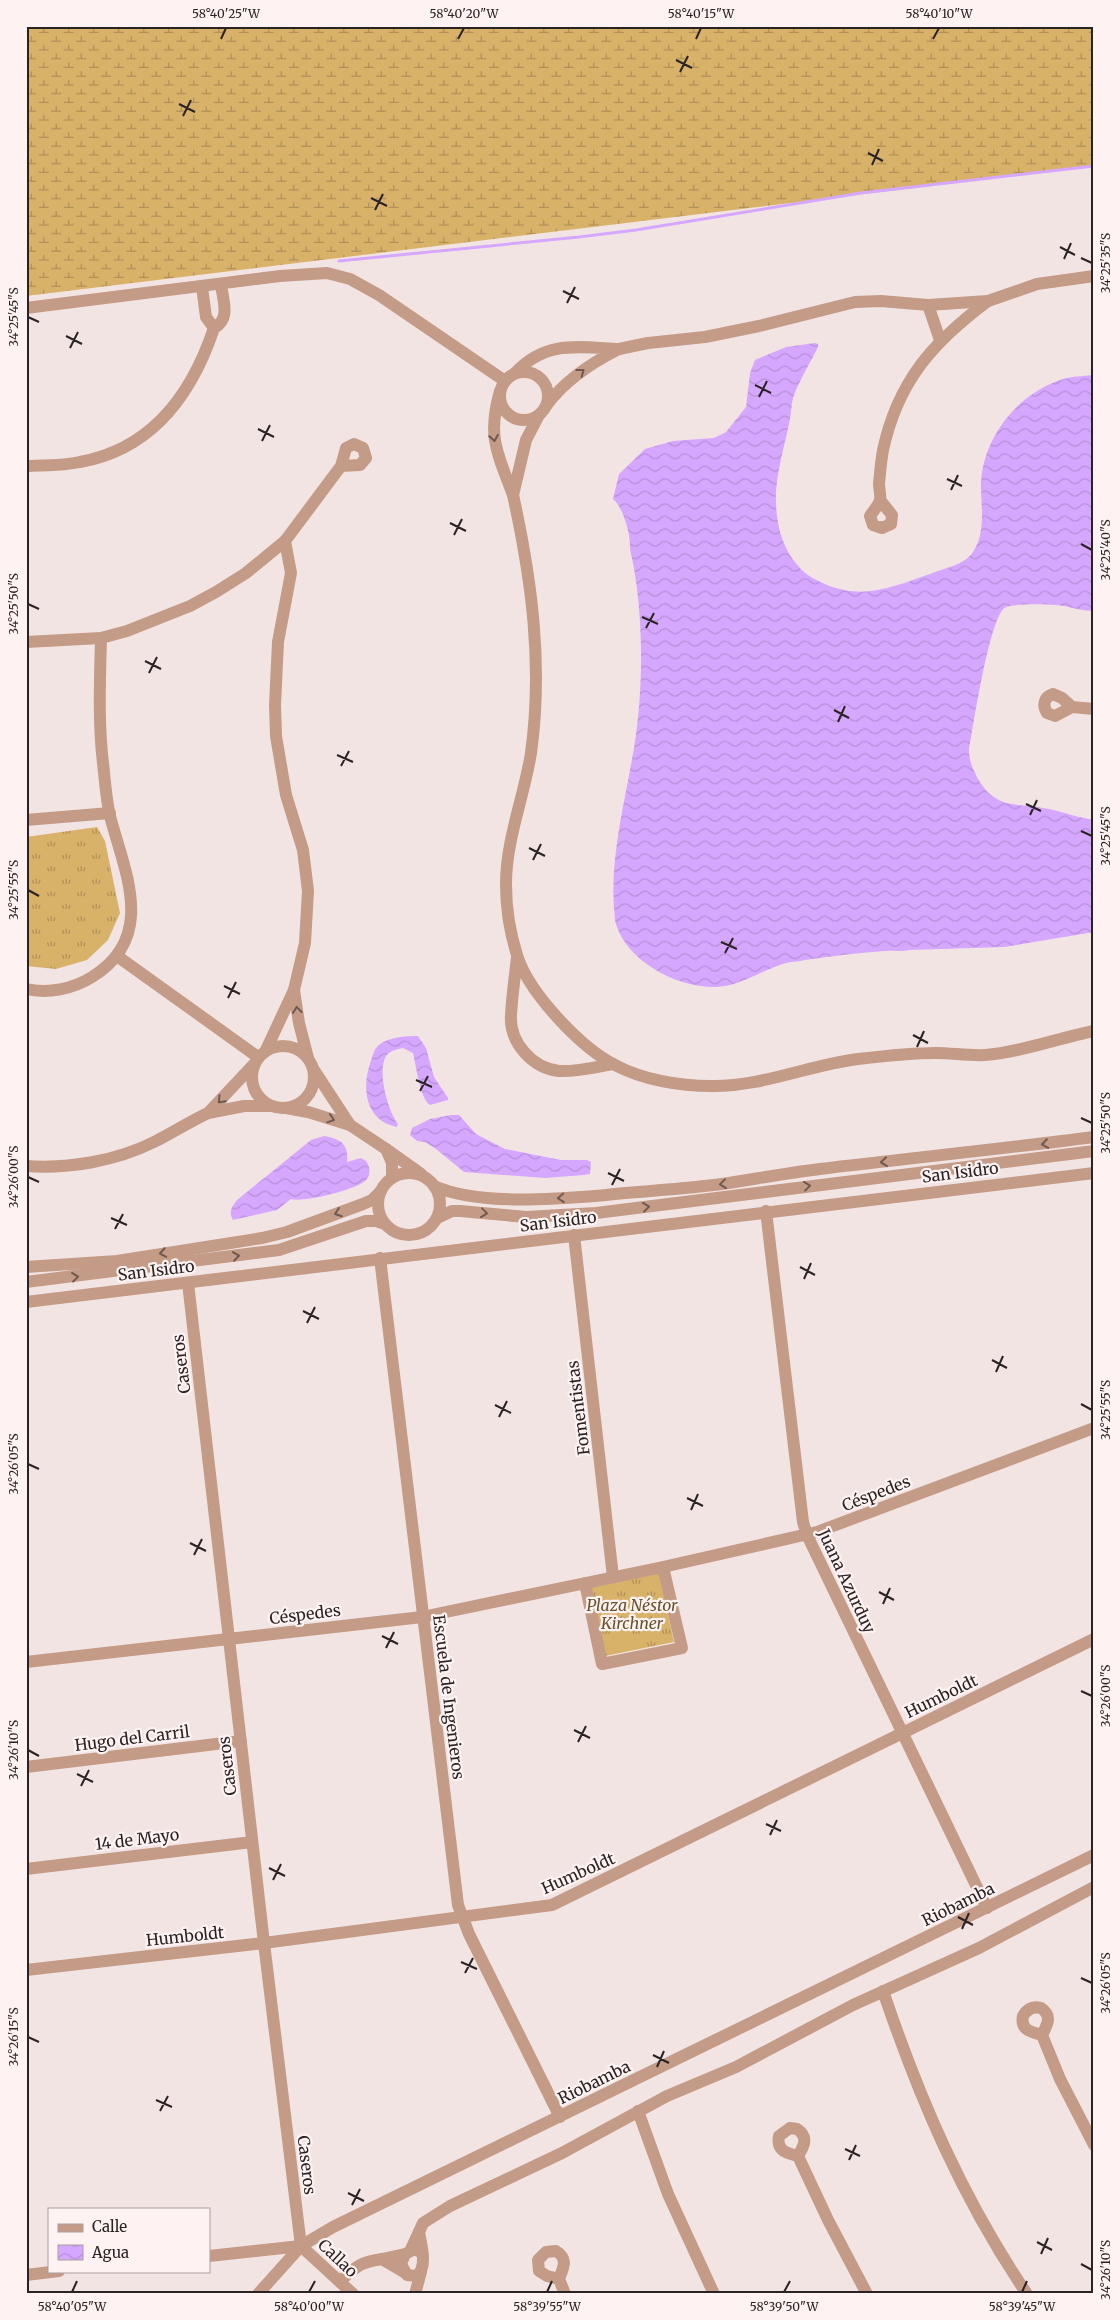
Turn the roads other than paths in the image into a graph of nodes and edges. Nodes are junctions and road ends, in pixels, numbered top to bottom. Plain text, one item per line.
1 (1094, 276) edge
2 (221, 285) junction
3 (202, 287) junction
4 (988, 301) junction
5 (224, 304) junction
6 (928, 305) junction
7 (26, 308) edge
8 (205, 308) junction
9 (214, 328) junction
10 (940, 340) junction
11 (619, 349) junction
12 (515, 373) junction
13 (502, 386) junction
14 (542, 410) junction
15 (26, 466) edge
16 (341, 466) dead end
17 (513, 495) junction
18 (880, 500) dead end
19 (285, 541) junction
20 (101, 638) junction
21 (26, 642) edge
22 (1072, 707) dead end
23 (1094, 709) edge
24 (110, 814) junction
25 (26, 820) edge
26 (117, 956) junction
27 (517, 957) junction
28 (26, 989) edge
29 (294, 990) junction
30 (1094, 1032) edge
31 (259, 1057) junction
32 (310, 1063) junction
33 (613, 1064) junction
34 (278, 1107) junction
35 (208, 1113) junction
36 (350, 1125) junction
37 (1094, 1137) edge
38 (386, 1149) junction
39 (1006, 1149) junction
40 (1094, 1151) edge
41 (1008, 1162) junction
42 (26, 1166) edge
43 (1094, 1173) edge
44 (392, 1178) junction
45 (750, 1180) junction
46 (430, 1182) junction
47 (381, 1191) junction
48 (752, 1193) junction
49 (766, 1211) junction
50 (437, 1218) junction
51 (386, 1224) junction
52 (574, 1236) junction
53 (380, 1258) junction
54 (26, 1267) edge
55 (93, 1269) junction
56 (26, 1282) edge
57 (188, 1283) junction
58 (26, 1302) edge
59 (1094, 1428) edge
60 (806, 1535) junction
61 (663, 1567) junction
62 (614, 1577) junction
63 (585, 1583) junction
64 (422, 1617) junction
65 (1094, 1639) edge
66 (229, 1640) junction
67 (26, 1662) edge
68 (903, 1733) junction
69 (241, 1741) junction
70 (26, 1767) edge
71 (252, 1842) junction
72 (1094, 1855) edge
73 (26, 1869) edge
74 (1094, 1887) edge
75 (987, 1908) junction
76 (462, 1918) junction
77 (264, 1943) junction
78 (26, 1970) edge
79 (883, 1991) junction
80 (1042, 2035) dead end
81 (638, 2111) junction
82 (560, 2117) junction
83 (1094, 2145) edge
84 (798, 2156) dead end
85 (301, 2246) junction
86 (412, 2252) junction
87 (210, 2256) edge
88 (382, 2260) junction
89 (51, 2272) edge
90 (421, 2272) junction
91 (405, 2274) junction
92 (26, 2275) edge
93 (559, 2279) dead end
94 (340, 2282) junction
95 (258, 2294) edge
96 (353, 2294) edge
97 (415, 2294) edge
98 (565, 2294) edge
99 (714, 2294) edge
100 (867, 2294) edge
101 (1027, 2294) edge

1 - 4 street
2 - 3 street
2 - 5 street
2 - 13 street
3 - 7 street
3 - 8 street
4 - 6 street
4 - 10 street
5 - 8 street
5 - 9 street
6 - 10 street
6 - 11 street
8 - 9 street
9 - 15 street
10 - 18 street
11 - 12 street
14 -> 11 street
12 - 13 street
12 - 14 street
13 - 14 street
13 -> 17 street
14 - 17 street
16 - 19 street
17 - 27 street
19 - 20 street
19 - 29 street
20 - 21 street
20 - 24 street
22 - 23 street
24 - 25 street
24 - 26 street
26 - 28 street
26 - 31 street
27 - 33 street
27 - 33 street
29 - 31 street
32 -> 29 street
30 - 33 street
31 - 32 street
31 - 34 street
31 -> 35 street
32 - 34 street
32 - 36 street
34 - 35 street
34 -> 36 street
35 - 42 street
36 - 38 street
37 -> 39 street
38 - 44 street
38 - 46 street
39 - 41 street
39 -> 45 street
40 - 41 street
48 -> 41 street
43 - 49 street, San Isidro
44 - 46 street
44 - 47 street
45 -> 46 street
45 - 48 street
46 - 50 street
47 - 51 street
47 -> 55 street
50 -> 48 street
49 - 52 street, San Isidro
49 - 60 street, Juana Azurduy
50 - 51 street
55 -> 51 street
52 - 53 street, San Isidro
52 - 62 street, Fomentistas
53 - 57 street, San Isidro
53 - 64 street, Escuela de Ingenieros
54 - 55 street
56 -> 55 street
57 - 58 street, San Isidro
57 - 66 street, Caseros
59 - 60 street, Céspedes
60 - 61 street, Céspedes
60 - 68 street, Juana Azurduy
61 - 62 street, Céspedes
61 - 63 street
62 - 63 street, Céspedes
63 - 64 street, Céspedes
64 - 66 street, Céspedes
64 - 76 street, Escuela de Ingenieros
65 - 68 street, Humboldt
66 - 67 street, Céspedes
66 - 69 street, Caseros
68 - 75 street, Juana Azurduy
68 - 76 street, Humboldt
69 - 70 street, Hugo del Carril
69 - 71 street, Caseros
71 - 73 street, 14 de Mayo
71 - 77 street, Caseros
72 - 75 street, Riobamba
74 - 79 street
75 - 82 street, Riobamba
76 - 77 street, Humboldt
76 - 82 street, Escuela de Ingenieros
77 - 78 street, Humboldt
77 - 85 street, Caseros
79 - 81 street
79 - 101 street
80 - 83 street
81 - 86 street
81 - 99 street
82 - 85 street, Riobamba
84 - 100 street
85 - 87 street, Riobamba
85 - 94 street, Callao
85 - 95 street
86 - 88 street
86 - 90 street
86 - 91 street
88 - 91 street
88 - 94 street
89 - 92 street
90 - 91 street
90 - 97 street
91 - 97 street
93 - 98 street
94 - 96 street, Callao

